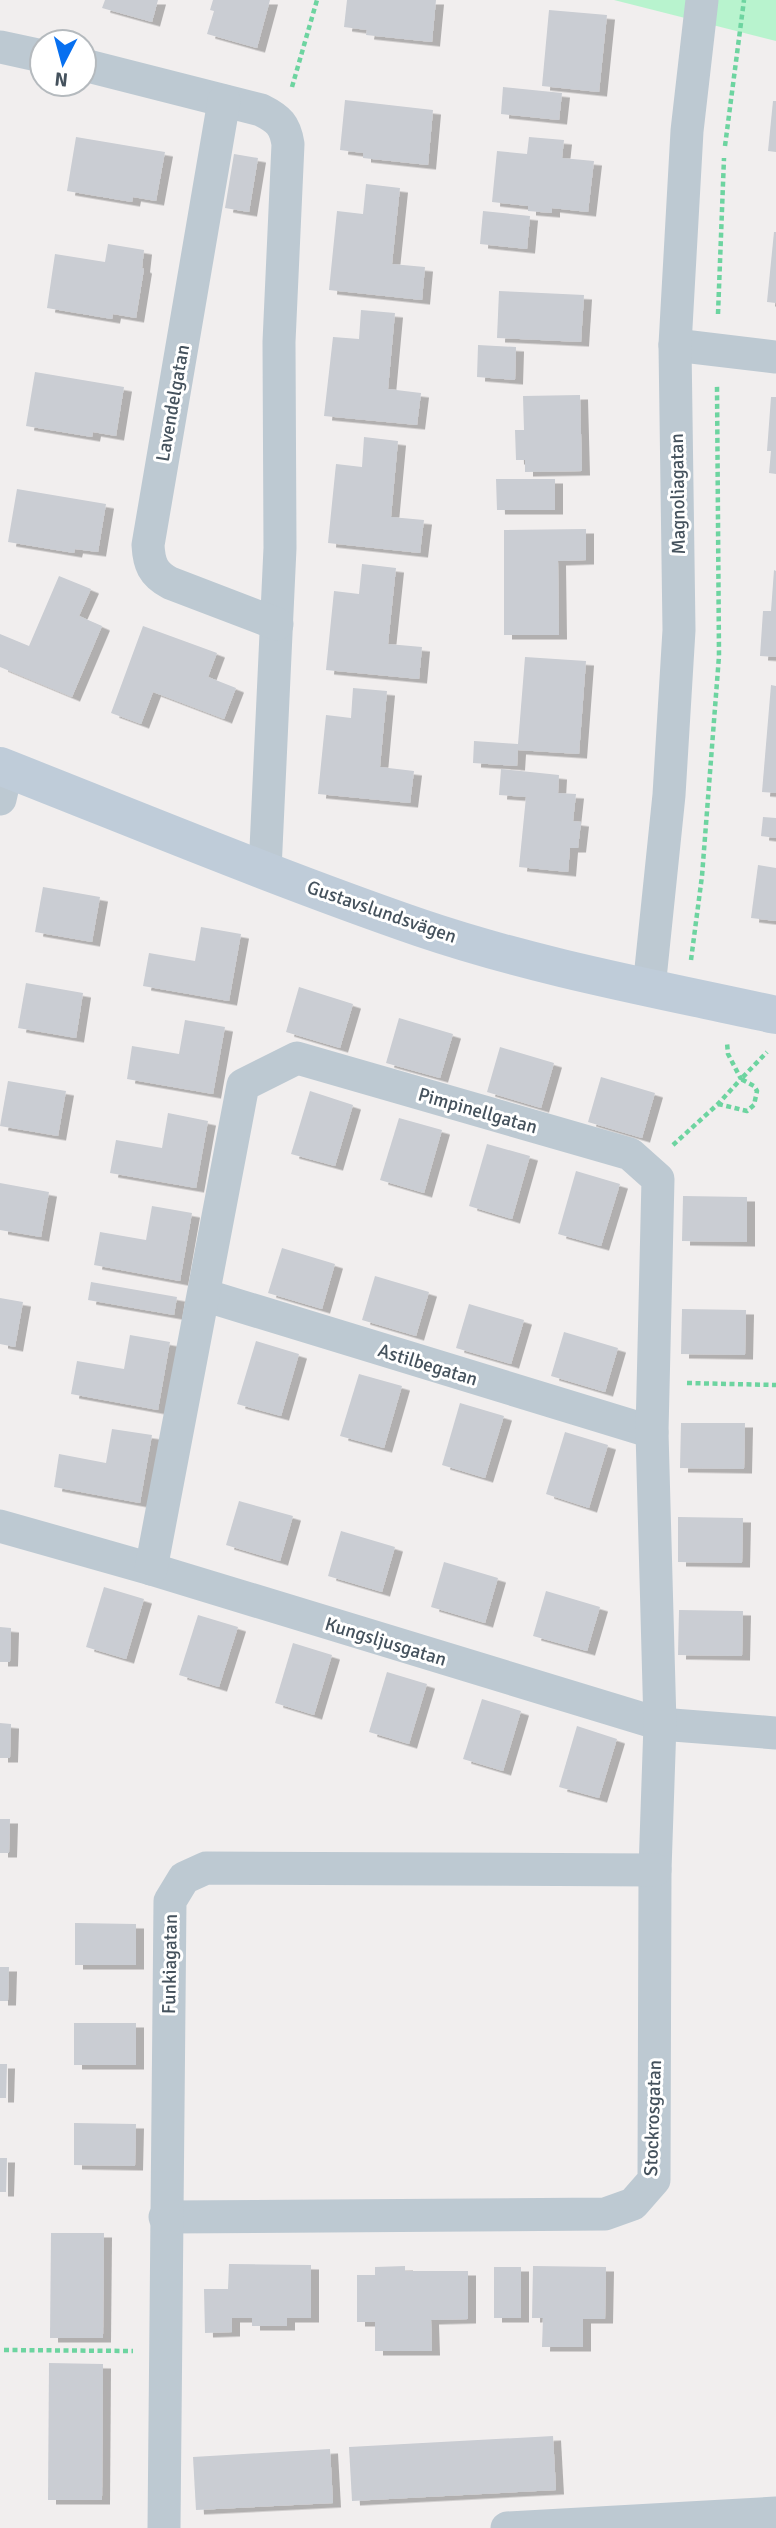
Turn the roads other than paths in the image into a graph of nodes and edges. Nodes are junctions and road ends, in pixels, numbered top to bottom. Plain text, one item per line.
1 (702, 0) edge
2 (0, 47) edge
3 (28, 52) edge
4 (98, 69) edge
5 (224, 101) junction
6 (675, 345) junction
7 (776, 357) edge
8 (277, 624) junction
9 (2, 778) edge
10 (265, 870) junction
11 (649, 988) junction
12 (776, 1015) edge
13 (204, 1296) junction
14 (652, 1432) junction
15 (0, 1526) edge
16 (151, 1569) junction
17 (660, 1724) junction
18 (776, 1734) edge
19 (655, 1870) junction
20 (165, 2217) junction
21 (776, 2513) edge
22 (164, 2528) edge
23 (507, 2528) edge

1 - 6 street, Magnoliagatan
2 - 3 street
4 - 5 street
5 - 8 street
5 - 8 street, Lavendelgatan
6 - 7 street
6 - 11 street, Magnoliagatan
8 - 10 street
9 - 10 street, Gustavslundsvägen
10 - 11 street, Gustavslundsvägen
11 - 12 street, Gustavslundsvägen
13 - 14 street, Astilbegatan
13 - 14 street, Pimpinellgatan
13 - 16 street, Pimpinellgatan
14 - 17 street
15 - 16 street, Kungsljusgatan
16 - 17 street, Kungsljusgatan
17 - 18 street, Kungsljusgatan
17 - 19 street, Stockrosgatan
19 - 20 street, Stockrosgatan
19 - 20 street, Funkiagatan
20 - 22 street, Funkiagatan
21 - 23 street

